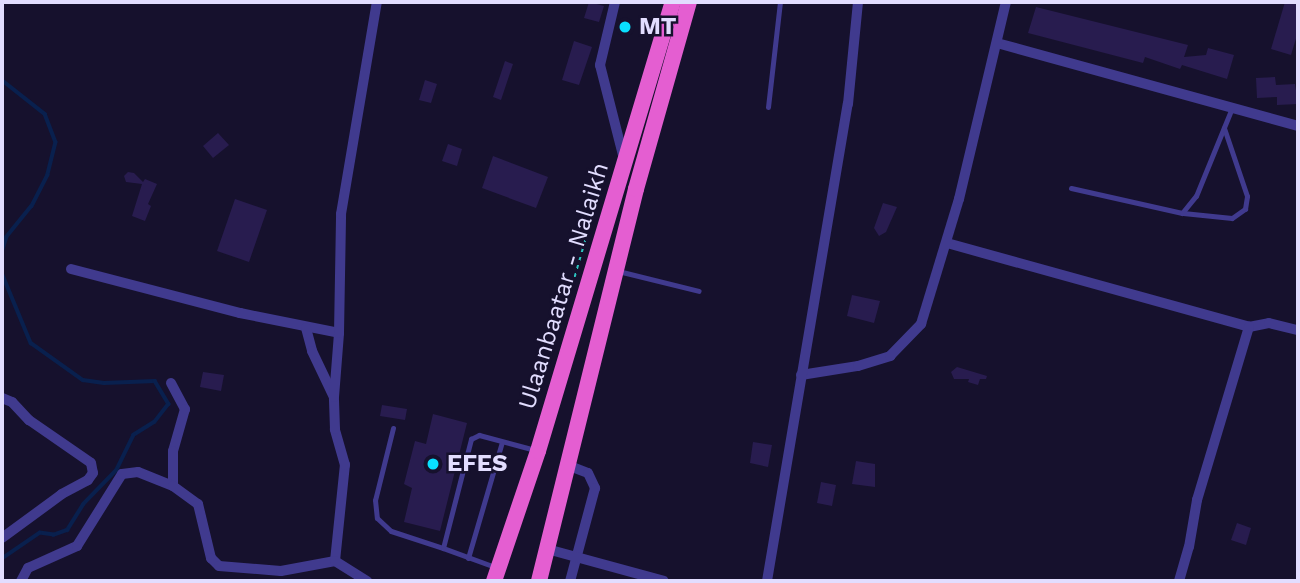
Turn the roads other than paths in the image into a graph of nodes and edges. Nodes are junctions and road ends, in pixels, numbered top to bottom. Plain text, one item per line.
1 (377, 2) edge
2 (615, 2) edge
3 (673, 2) edge
4 (689, 2) edge
5 (780, 2) edge
6 (858, 2) edge
7 (1006, 2) edge
8 (997, 43) junction
9 (768, 107) dead end
10 (1233, 108) junction
11 (1298, 126) edge
12 (1224, 128) junction
13 (625, 163) junction
14 (1071, 188) dead end
15 (1182, 213) junction
16 (947, 243) junction
17 (71, 270) dead end
18 (615, 271) junction
19 (699, 291) dead end
20 (1249, 327) junction
21 (306, 328) junction
22 (1298, 330) edge
23 (339, 333) junction
24 (801, 374) junction
25 (171, 383) dead end
26 (334, 397) junction
27 (2, 398) edge
28 (393, 428) dead end
29 (502, 442) junction
30 (538, 451) junction
31 (567, 465) junction
32 (173, 486) junction
33 (2, 538) edge
34 (443, 548) junction
35 (547, 549) junction
36 (468, 558) junction
37 (577, 558) junction
38 (335, 561) junction
39 (496, 575) edge
40 (281, 576) edge
41 (21, 581) edge
42 (367, 581) edge
43 (540, 581) edge
44 (570, 581) edge
45 (664, 581) edge
46 (767, 581) edge
47 (1178, 581) edge

1 - 23 street
2 - 13 street
3 - 13 highway, Ulaanbaatar - Nalaikh
4 - 18 highway, Ulaanbaatar - Nalaikh
5 - 9 lane
6 - 24 street
7 - 8 street
8 - 10 street
8 - 16 street
10 - 11 street
10 - 12 lane
12 - 15 lane
12 - 15 lane
13 - 30 highway, Ulaanbaatar - Nalaikh
14 - 15 lane
16 - 20 street
16 - 24 street
17 - 21 street
18 - 19 lane
18 - 31 highway, Ulaanbaatar - Nalaikh
20 - 22 street
20 - 47 street
21 - 23 street
21 - 26 street
23 - 26 street
24 - 46 street
25 - 32 street
26 - 38 street
27 - 33 street
28 - 34 lane
29 - 30 lane
29 - 34 lane
29 - 36 lane
30 - 39 highway, Ulaanbaatar - Nalaikh
31 - 35 highway, Ulaanbaatar - Nalaikh
31 - 37 street
32 - 40 street
32 - 41 street
34 - 36 lane
35 - 37 street
35 - 43 highway, Ulaanbaatar - Nalaikh
36 - 39 lane
37 - 44 street
37 - 45 street
38 - 40 street
38 - 42 street

